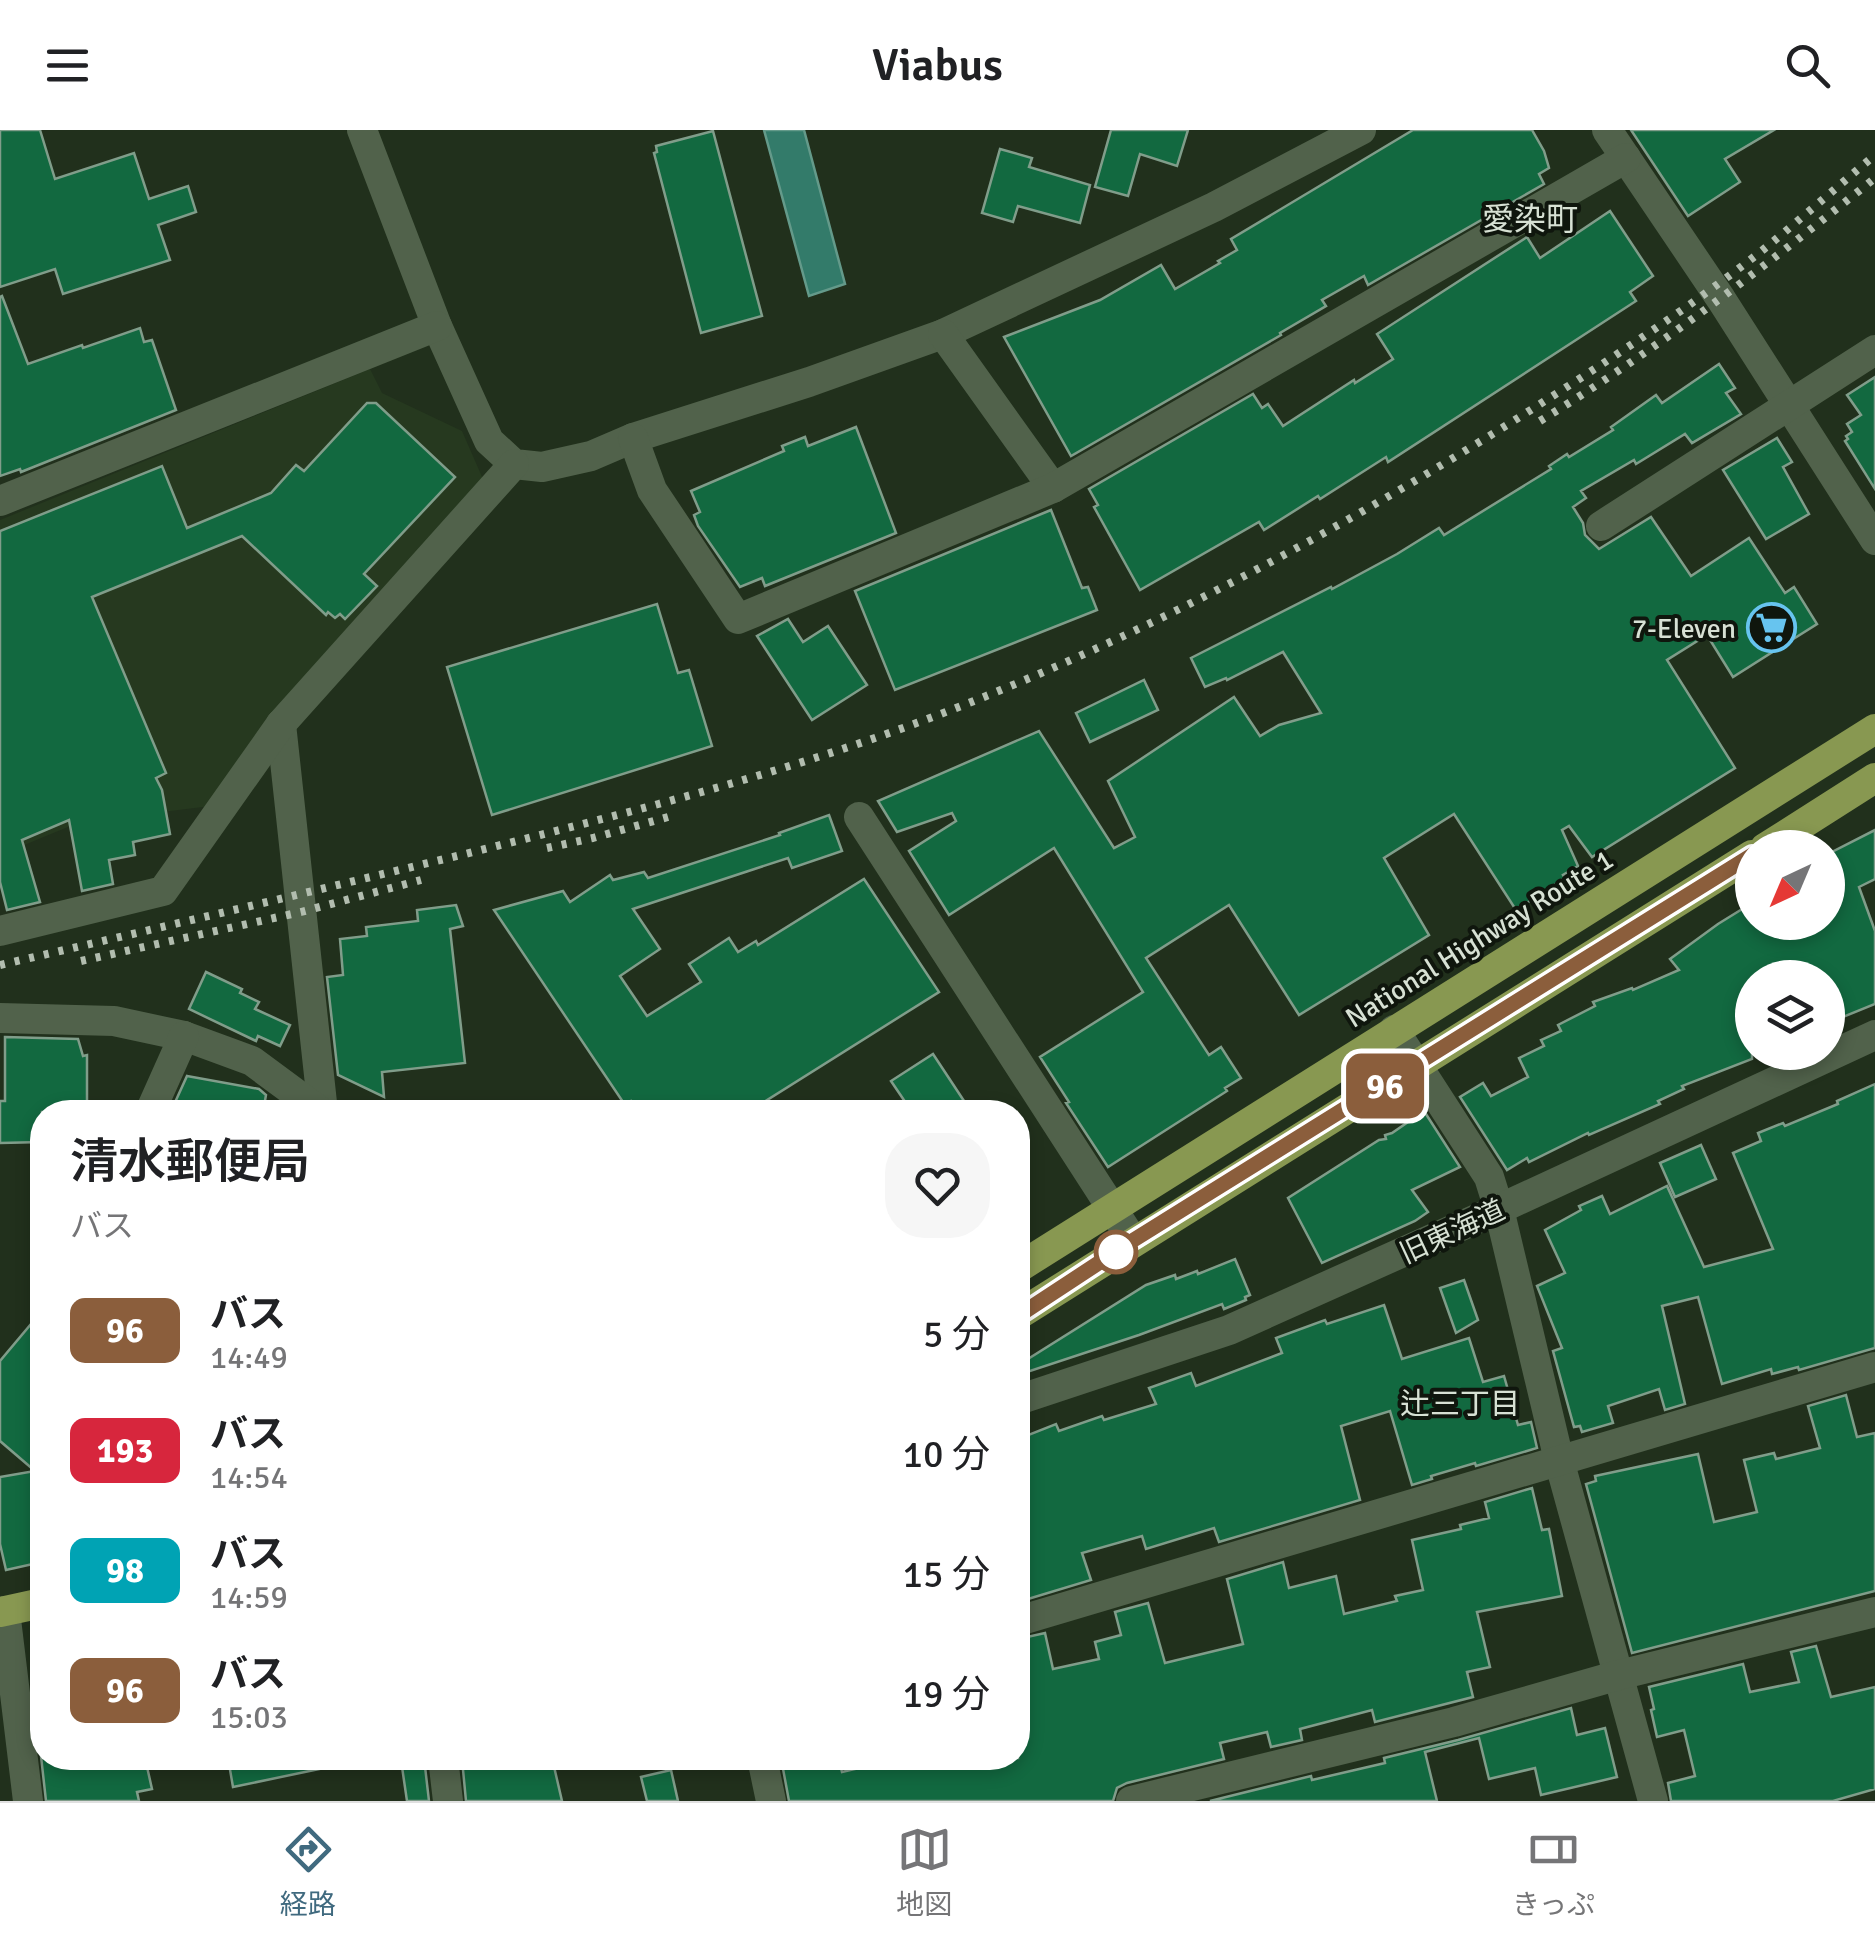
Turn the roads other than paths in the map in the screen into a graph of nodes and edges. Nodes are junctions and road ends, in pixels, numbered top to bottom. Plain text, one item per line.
1 (362, 130) edge
2 (1361, 130) edge
3 (1607, 130) edge
4 (1626, 158) junction
5 (437, 326) junction
6 (942, 334) junction
7 (1875, 350) edge
8 (1790, 405) junction
9 (633, 438) junction
10 (514, 464) junction
11 (1053, 488) junction
12 (0, 501) edge
13 (1601, 526) dead end
14 (1875, 540) edge
15 (281, 724) junction
16 (1875, 729) edge
17 (1875, 778) edge
18 (859, 817) dead end
19 (1793, 830) edge
20 (1735, 866) edge
21 (0, 932) edge
22 (0, 1018) edge
23 (1394, 1030) junction
24 (1875, 1035) edge
25 (184, 1036) junction
26 (1419, 1065) junction
27 (155, 1100) edge
28 (306, 1100) edge
29 (321, 1100) edge
30 (1111, 1208) junction
31 (1499, 1210) junction
32 (1132, 1241) junction
33 (1030, 1260) edge
34 (1030, 1308) edge
35 (1875, 1366) edge
36 (1030, 1396) edge
37 (1560, 1460) junction
38 (30, 1606) edge
39 (3, 1612) edge
40 (1875, 1612) edge
41 (1030, 1617) edge
42 (1618, 1675) junction
43 (444, 1770) edge
44 (764, 1770) edge
45 (28, 1801) edge
46 (448, 1801) edge
47 (770, 1801) edge
48 (1130, 1801) edge
49 (1653, 1801) edge

1 - 5 street
2 - 6 street
3 - 4 street
4 - 8 street
4 - 11 street
5 - 10 street
5 - 12 street
6 - 9 street
6 - 11 street
7 - 8 street
8 - 13 street
8 - 14 street
9 - 10 street
9 - 11 street
10 - 15 street
15 - 21 street
15 - 29 street
16 - 23 highway, National Highway Route 1
17 - 19 highway
18 - 30 street
20 - 26 highway
22 - 25 street
23 - 26 street
23 - 30 highway, National Highway Route 1
24 - 31 street, 旧東海道
25 - 27 street
25 - 28 street
26 - 31 street
26 - 32 highway
30 - 32 street
30 - 33 highway, National Highway Route 1
31 - 36 street, 旧東海道
31 - 37 street
32 - 34 highway
35 - 37 street
37 - 41 street
37 - 42 street
38 - 39 highway
39 - 45 street
40 - 42 street
42 - 48 street
42 - 49 street
43 - 46 street
44 - 47 street

